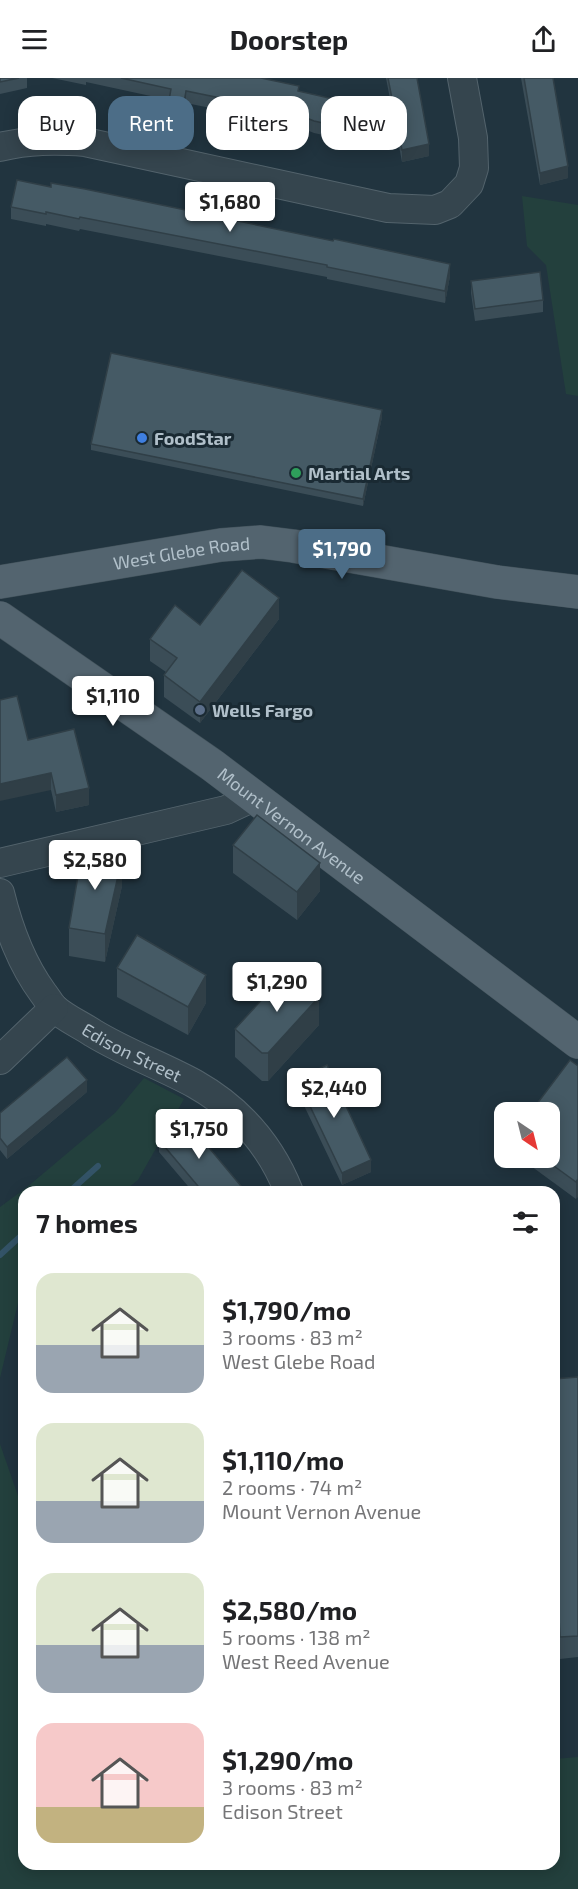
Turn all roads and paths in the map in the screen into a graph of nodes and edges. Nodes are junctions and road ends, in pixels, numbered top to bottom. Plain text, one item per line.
1 (462, 78) edge
2 (0, 147) edge
3 (0, 582) edge
4 (578, 592) edge
5 (0, 618) edge
6 (254, 797) junction
7 (0, 862) edge
8 (0, 893) edge
9 (54, 1008) junction
10 (578, 1042) edge
11 (0, 1060) edge
12 (287, 1186) edge

1 - 2 street
3 - 4 main road, West Glebe Road
5 - 6 main road, Mount Vernon Avenue
6 - 7 street
6 - 10 main road, Mount Vernon Avenue
8 - 9 street, Edison Street
9 - 11 street
9 - 12 street, Edison Street

